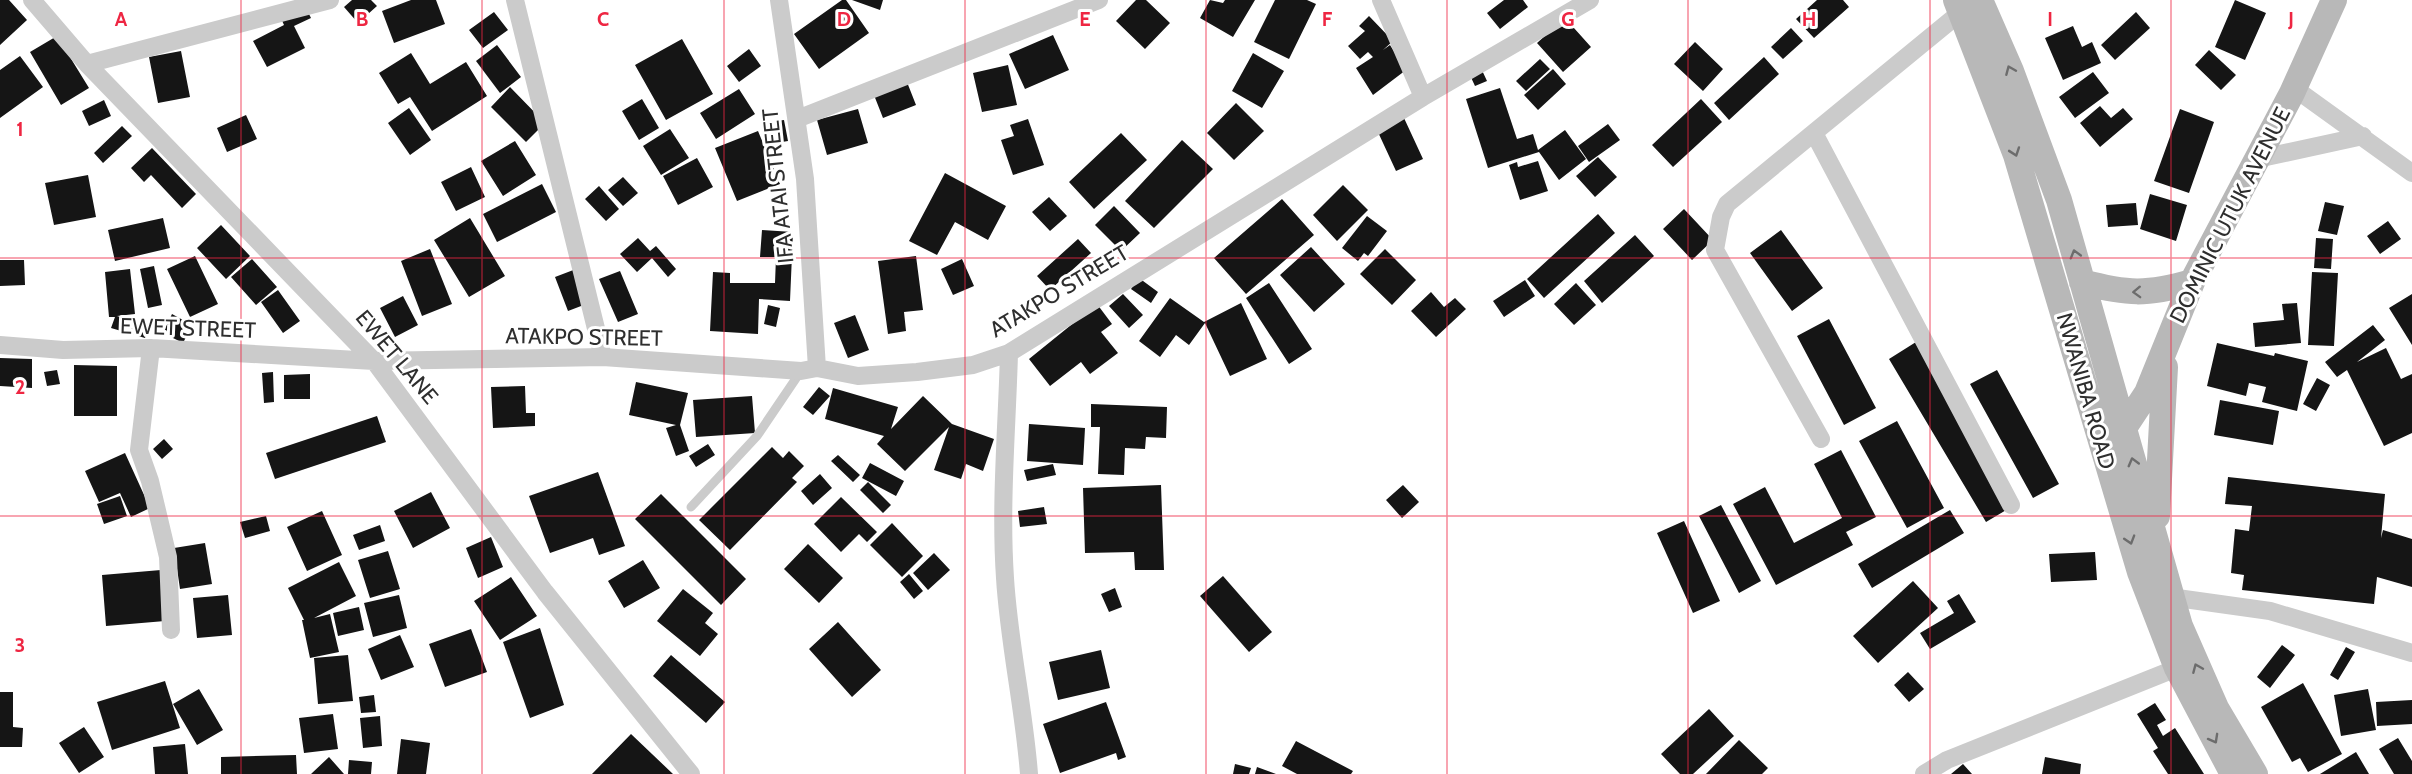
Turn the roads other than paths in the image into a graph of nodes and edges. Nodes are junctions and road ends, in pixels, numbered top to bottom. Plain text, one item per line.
1 (32, 0) edge
2 (330, 0) edge
3 (515, 0) edge
4 (779, 0) edge
5 (1099, 0) edge
6 (1381, 0) edge
7 (1590, 0) edge
8 (2334, 0) edge
9 (1966, 4) edge
10 (87, 64) junction
11 (2294, 88) junction
12 (1423, 97) junction
13 (797, 119) junction
14 (1814, 133) junction
15 (2363, 136) junction
16 (2257, 159) junction
17 (2412, 173) edge
18 (2082, 282) junction
19 (2192, 282) junction
20 (0, 345) edge
21 (2166, 345) junction
22 (151, 348) junction
23 (1009, 353) junction
24 (603, 357) junction
25 (374, 361) junction
26 (809, 369) junction
27 (2125, 429) junction
28 (1821, 439) dead end
29 (2104, 457) junction
30 (2010, 505) dead end
31 (691, 507) dead end
32 (2156, 547) junction
33 (2159, 596) junction
34 (171, 630) dead end
35 (2412, 653) edge
36 (2177, 668) junction
37 (691, 774) edge
38 (1029, 774) edge
39 (1924, 774) edge
40 (2233, 774) edge
41 (2255, 774) edge

1 - 10 street, EWET LANE
2 - 10 street
3 - 24 street
4 - 13 street, IFA ATAI STREET
5 - 13 street
6 - 12 street
7 - 12 street, ATAKPO STREET
8 - 11 main road, DOMINIC UTUK AVENUE
9 - 14 street
18 -> 9 main road
9 -> 29 main road, NWANIBA ROAD
10 - 25 street, EWET LANE
11 - 15 street
11 - 16 main road, DOMINIC UTUK AVENUE
12 - 23 street, ATAKPO STREET
13 - 26 street, IFA ATAI STREET
14 - 28 street
14 - 30 street
15 - 16 street
15 - 17 street
16 - 19 main road, DOMINIC UTUK AVENUE
19 -> 18 main road
18 - 27 main road
19 - 21 main road, DOMINIC UTUK AVENUE
20 - 22 street, EWET STREET
21 - 27 main road, DOMINIC UTUK AVENUE
21 - 32 main road
22 - 25 street, EWET STREET
22 - 34 street
23 - 26 street, ATAKPO STREET
23 - 38 street
24 - 25 street, ATAKPO STREET
24 - 26 street, ATAKPO STREET
25 - 37 street, EWET LANE
26 - 31 lane
27 - 29 main road, DOMINIC UTUK AVENUE
32 -> 27 main road
29 -> 33 main road, NWANIBA ROAD
32 - 33 main road
33 - 35 street
33 - 36 main road, NWANIBA ROAD
41 -> 33 main road
36 - 39 street
36 -> 40 main road, NWANIBA ROAD

